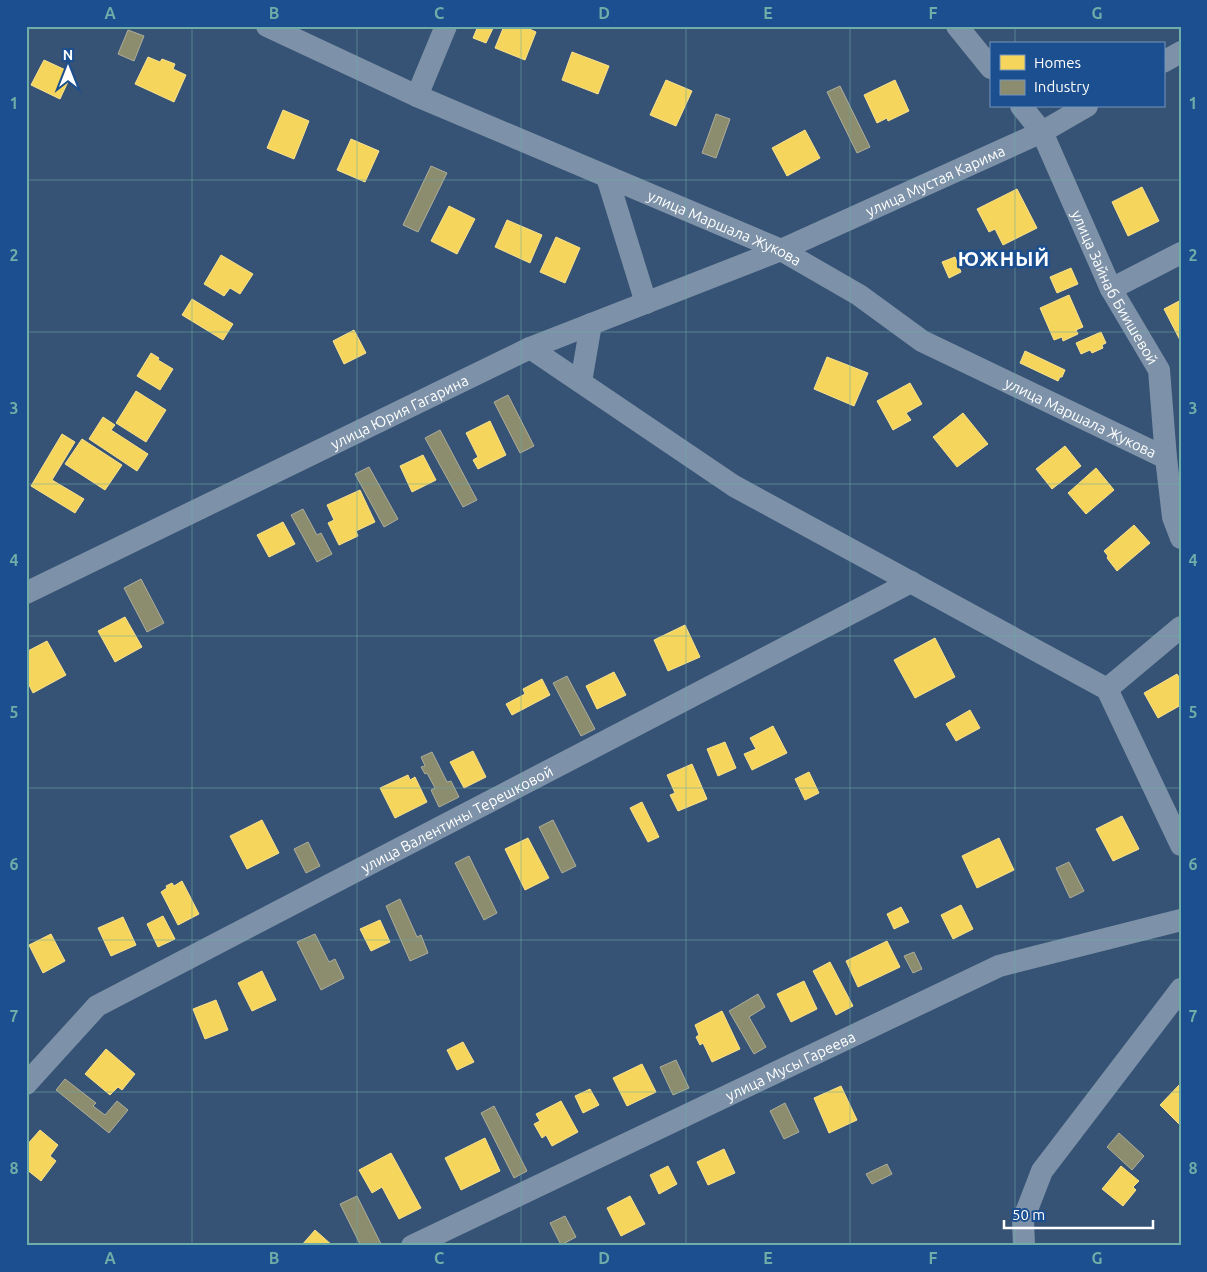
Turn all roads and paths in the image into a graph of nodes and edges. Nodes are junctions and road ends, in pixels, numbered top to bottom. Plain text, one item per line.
1 (267, 26) edge
2 (446, 26) edge
3 (957, 26) edge
4 (1181, 52) edge
5 (1164, 61) edge
6 (990, 67) edge
7 (417, 96) junction
8 (1023, 108) edge
9 (1084, 108) edge
10 (1042, 132) junction
11 (607, 177) junction
12 (781, 250) junction
13 (1181, 253) edge
14 (1111, 289) junction
15 (646, 303) junction
16 (591, 324) junction
17 (530, 348) junction
18 (581, 382) junction
19 (1166, 458) junction
20 (1181, 538) edge
21 (911, 582) junction
22 (26, 594) edge
23 (1181, 628) edge
24 (1106, 688) junction
25 (1181, 845) edge
26 (1181, 920) edge
27 (1181, 989) edge
28 (26, 1084) edge
29 (412, 1246) edge
30 (1024, 1246) edge

1 - 7 street, улица Маршала Жукова
2 - 7 street
3 - 6 street
4 - 5 street
7 - 11 street, улица Маршала Жукова
8 - 10 street, улица Зайнаб Биишевой
9 - 10 street, улица Мустая Карима
10 - 12 street, улица Мустая Карима
10 - 14 street, улица Зайнаб Биишевой
11 - 12 street, улица Маршала Жукова
11 - 15 street
12 - 15 street, улица Юрия Гагарина
12 - 19 street, улица Маршала Жукова
13 - 14 street
14 - 19 street, улица Зайнаб Биишевой
15 - 16 street, улица Юрия Гагарина
16 - 17 street, улица Юрия Гагарина
16 - 18 street
17 - 18 street
17 - 22 street, улица Юрия Гагарина
18 - 21 street
19 - 20 street, улица Зайнаб Биишевой
21 - 24 street
21 - 28 street, улица Валентины Терешковой
23 - 24 street
24 - 25 street
26 - 29 street, улица Мусы Гареева
27 - 30 street

